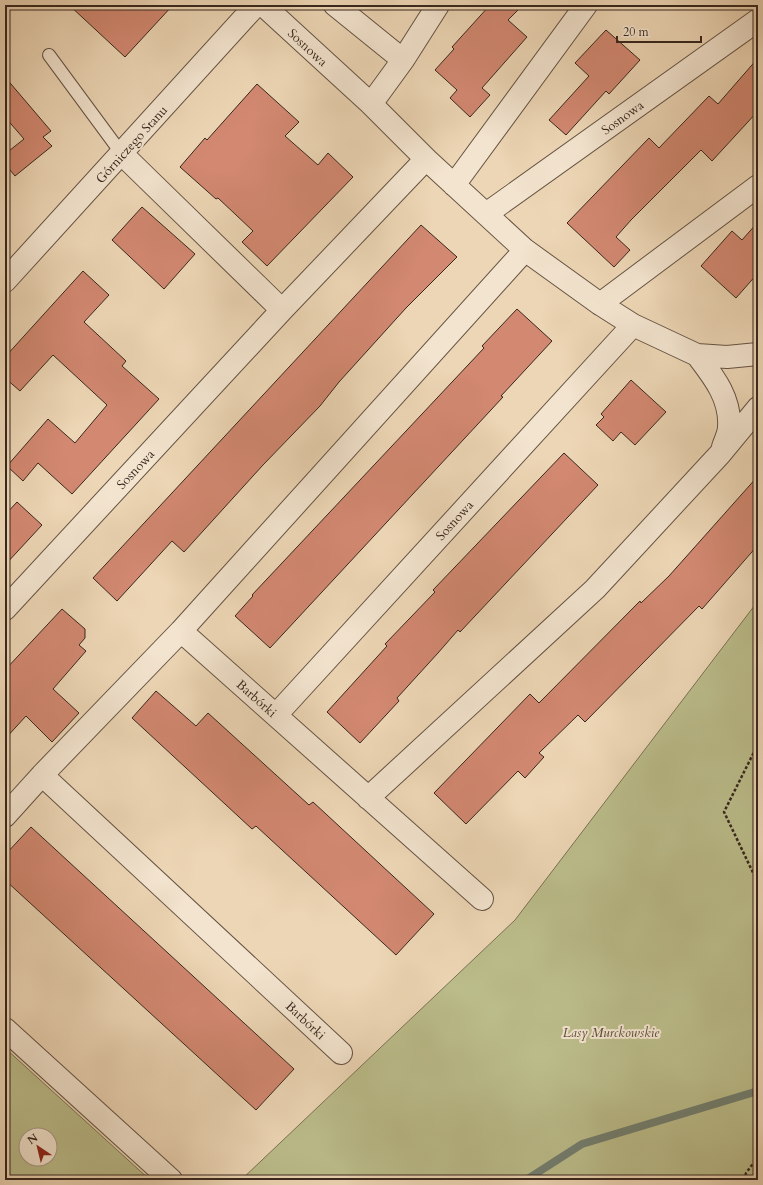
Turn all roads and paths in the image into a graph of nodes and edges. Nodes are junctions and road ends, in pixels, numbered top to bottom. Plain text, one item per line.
1 (256, 5) edge
2 (263, 5) edge
3 (335, 5) edge
4 (438, 5) edge
5 (586, 5) edge
6 (758, 20) edge
7 (49, 55) dead end
8 (403, 60) junction
9 (371, 104) junction
10 (122, 154) junction
11 (426, 159) junction
12 (454, 185) junction
13 (758, 186) edge
14 (486, 214) junction
15 (526, 250) junction
16 (5, 281) edge
17 (600, 304) junction
18 (282, 310) junction
19 (632, 325) junction
20 (758, 354) edge
21 (697, 355) junction
22 (758, 408) edge
23 (720, 454) junction
24 (5, 609) edge
25 (181, 631) junction
26 (276, 715) junction
27 (758, 744) edge
28 (42, 775) junction
29 (368, 798) junction
30 (5, 816) edge
31 (758, 883) edge
32 (482, 899) dead end
33 (5, 1029) edge
34 (341, 1053) dead end
35 (758, 1157) edge
36 (171, 1180) edge
37 (744, 1180) edge

1 - 10 street, Górniczego Stanu
2 - 9 street, Sosnowa
3 - 8 street
4 - 8 street
5 - 12 street
6 - 14 street, Sosnowa
7 - 10 lane
8 - 9 street
9 - 11 street, Sosnowa
10 - 16 street, Górniczego Stanu
10 - 18 street
11 - 12 street, Sosnowa
11 - 18 street, Sosnowa
12 - 14 street, Sosnowa
13 - 17 street
14 - 15 street, Sosnowa
15 - 17 street, Sosnowa
15 - 25 street
17 - 19 street, Sosnowa
18 - 24 street, Sosnowa
19 - 21 street, Sosnowa
19 - 26 street, Sosnowa
20 - 21 street, Sosnowa
21 - 23 street, Sosnowa
22 - 23 street, Sosnowa
23 - 29 street, Sosnowa
25 - 26 street, Barbórki
25 - 28 street
26 - 29 street, Barbórki
27 - 31 path
28 - 30 street
28 - 34 street, Barbórki
29 - 32 street, Barbórki
33 - 36 street
35 - 37 path

